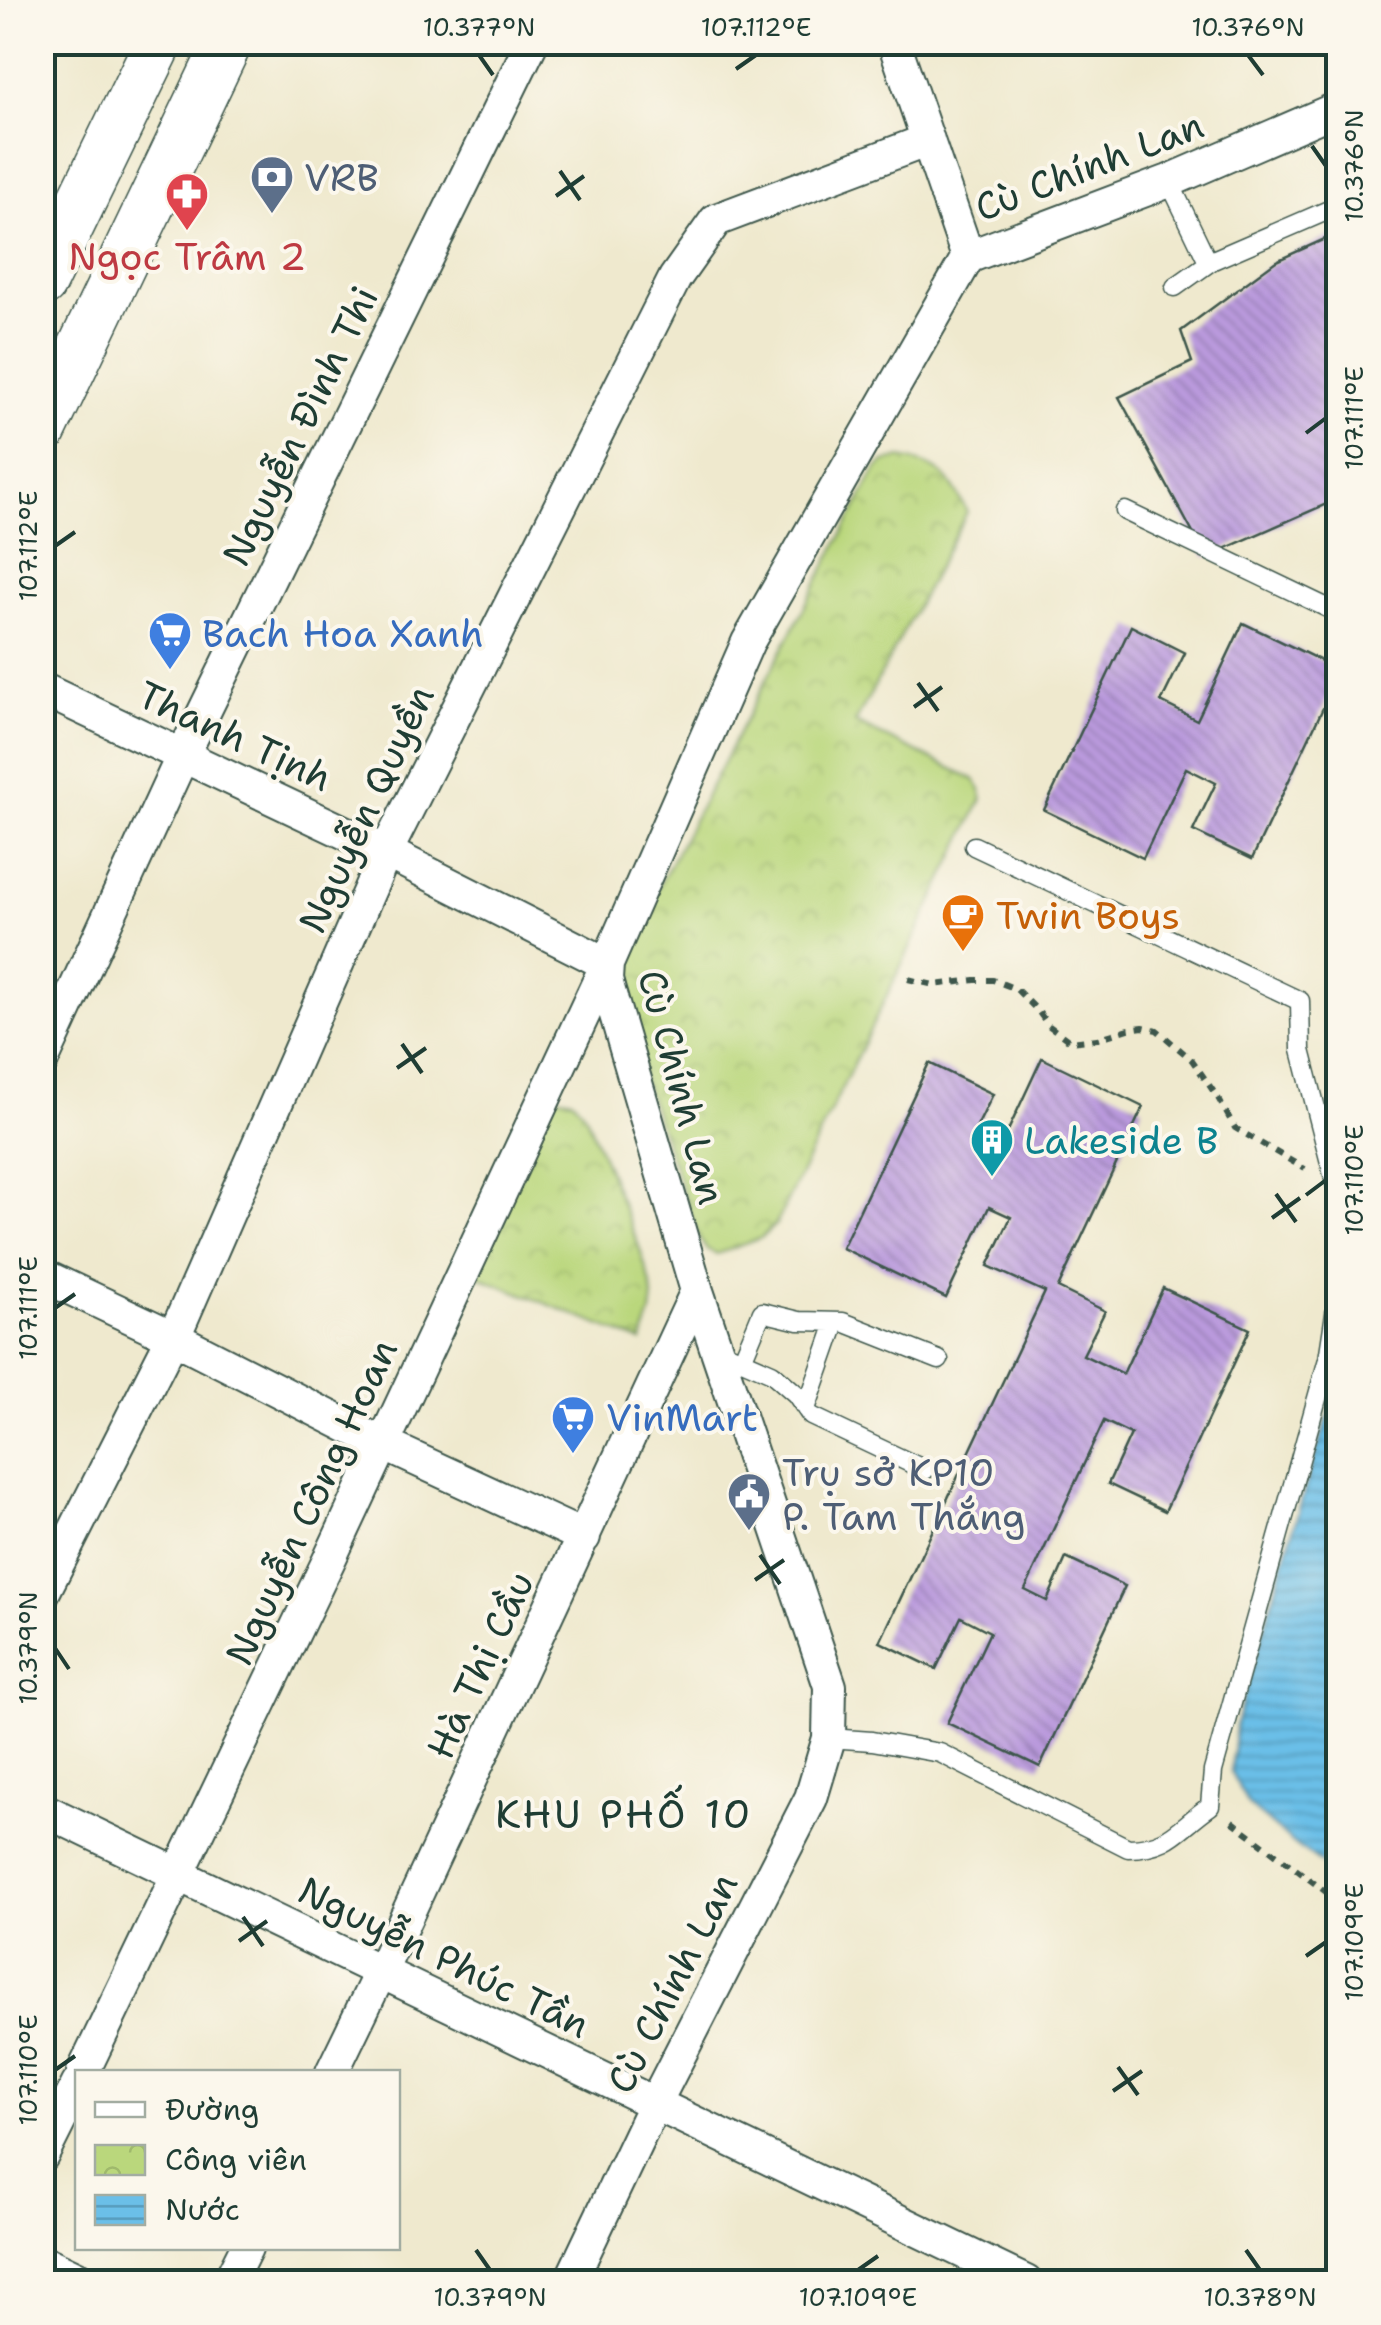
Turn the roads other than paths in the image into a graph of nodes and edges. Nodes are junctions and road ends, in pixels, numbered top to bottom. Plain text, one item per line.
1 (158, 42) edge
2 (228, 42) edge
3 (894, 42) edge
4 (533, 43) edge
5 (1338, 108) edge
6 (928, 140) junction
7 (1168, 181) junction
8 (1338, 206) edge
9 (968, 257) junction
10 (1208, 262) junction
11 (42, 284) edge
12 (1176, 288) dead end
13 (42, 431) edge
14 (1125, 512) dead end
15 (1338, 613) edge
16 (42, 688) edge
17 (183, 755) junction
18 (974, 846) dead end
19 (386, 852) junction
20 (607, 964) junction
21 (42, 1061) edge
22 (1338, 1190) edge
23 (42, 1275) edge
24 (697, 1290) junction
25 (1338, 1294) edge
26 (836, 1323) junction
27 (173, 1337) junction
28 (729, 1354) junction
29 (939, 1360) dead end
30 (806, 1408) junction
31 (383, 1444) junction
32 (925, 1470) dead end
33 (584, 1537) junction
34 (42, 1594) edge
35 (829, 1738) junction
36 (42, 1808) edge
37 (178, 1874) junction
38 (381, 1971) junction
39 (84, 2070) edge
40 (333, 2070) edge
41 (75, 2090) edge
42 (655, 2103) junction
43 (42, 2156) edge
44 (245, 2250) edge
45 (42, 2261) edge
46 (86, 2282) edge
47 (229, 2282) edge
48 (570, 2282) edge
49 (1026, 2282) edge

1 - 11 main road
2 - 13 main road
3 - 6 street
4 - 17 street, Nguyễn Đình Thi
5 - 7 street, Cù Chính Lan
6 - 9 street
6 - 19 street, Nguyễn Quyền
7 - 9 street, Cù Chính Lan
7 - 10 lane
8 - 10 lane
9 - 20 street, Cù Chính Lan
10 - 12 lane
14 - 15 lane
16 - 17 street, Thanh Tịnh
17 - 19 street, Thanh Tịnh
17 - 21 street, Nguyễn Đình Thi
18 - 22 lane
19 - 20 street, Thanh Tịnh
19 - 27 street, Nguyễn Quyền
20 - 24 street, Cù Chính Lan
20 - 31 street, Nguyễn Công Hoan
23 - 27 street
24 - 28 street, Cù Chính Lan
24 - 33 street, Hà Thị Cầu
25 - 35 lane
26 - 28 lane
26 - 29 lane
26 - 30 lane
27 - 31 street
27 - 34 street, Nguyễn Quyền
28 - 30 lane
28 - 35 street, Cù Chính Lan
30 - 32 lane
31 - 33 street
31 - 37 street, Nguyễn Công Hoan
33 - 38 street, Hà Thị Cầu
35 - 42 street, Cù Chính Lan
36 - 37 street, Nguyễn Phúc Tần
37 - 38 street, Nguyễn Phúc Tần
37 - 39 street, Nguyễn Công Hoan
38 - 40 street, Hà Thị Cầu
38 - 42 street, Nguyễn Phúc Tần
41 - 43 street
42 - 48 street, Cù Chính Lan
42 - 49 street, Nguyễn Phúc Tần
44 - 47 street
45 - 46 street

